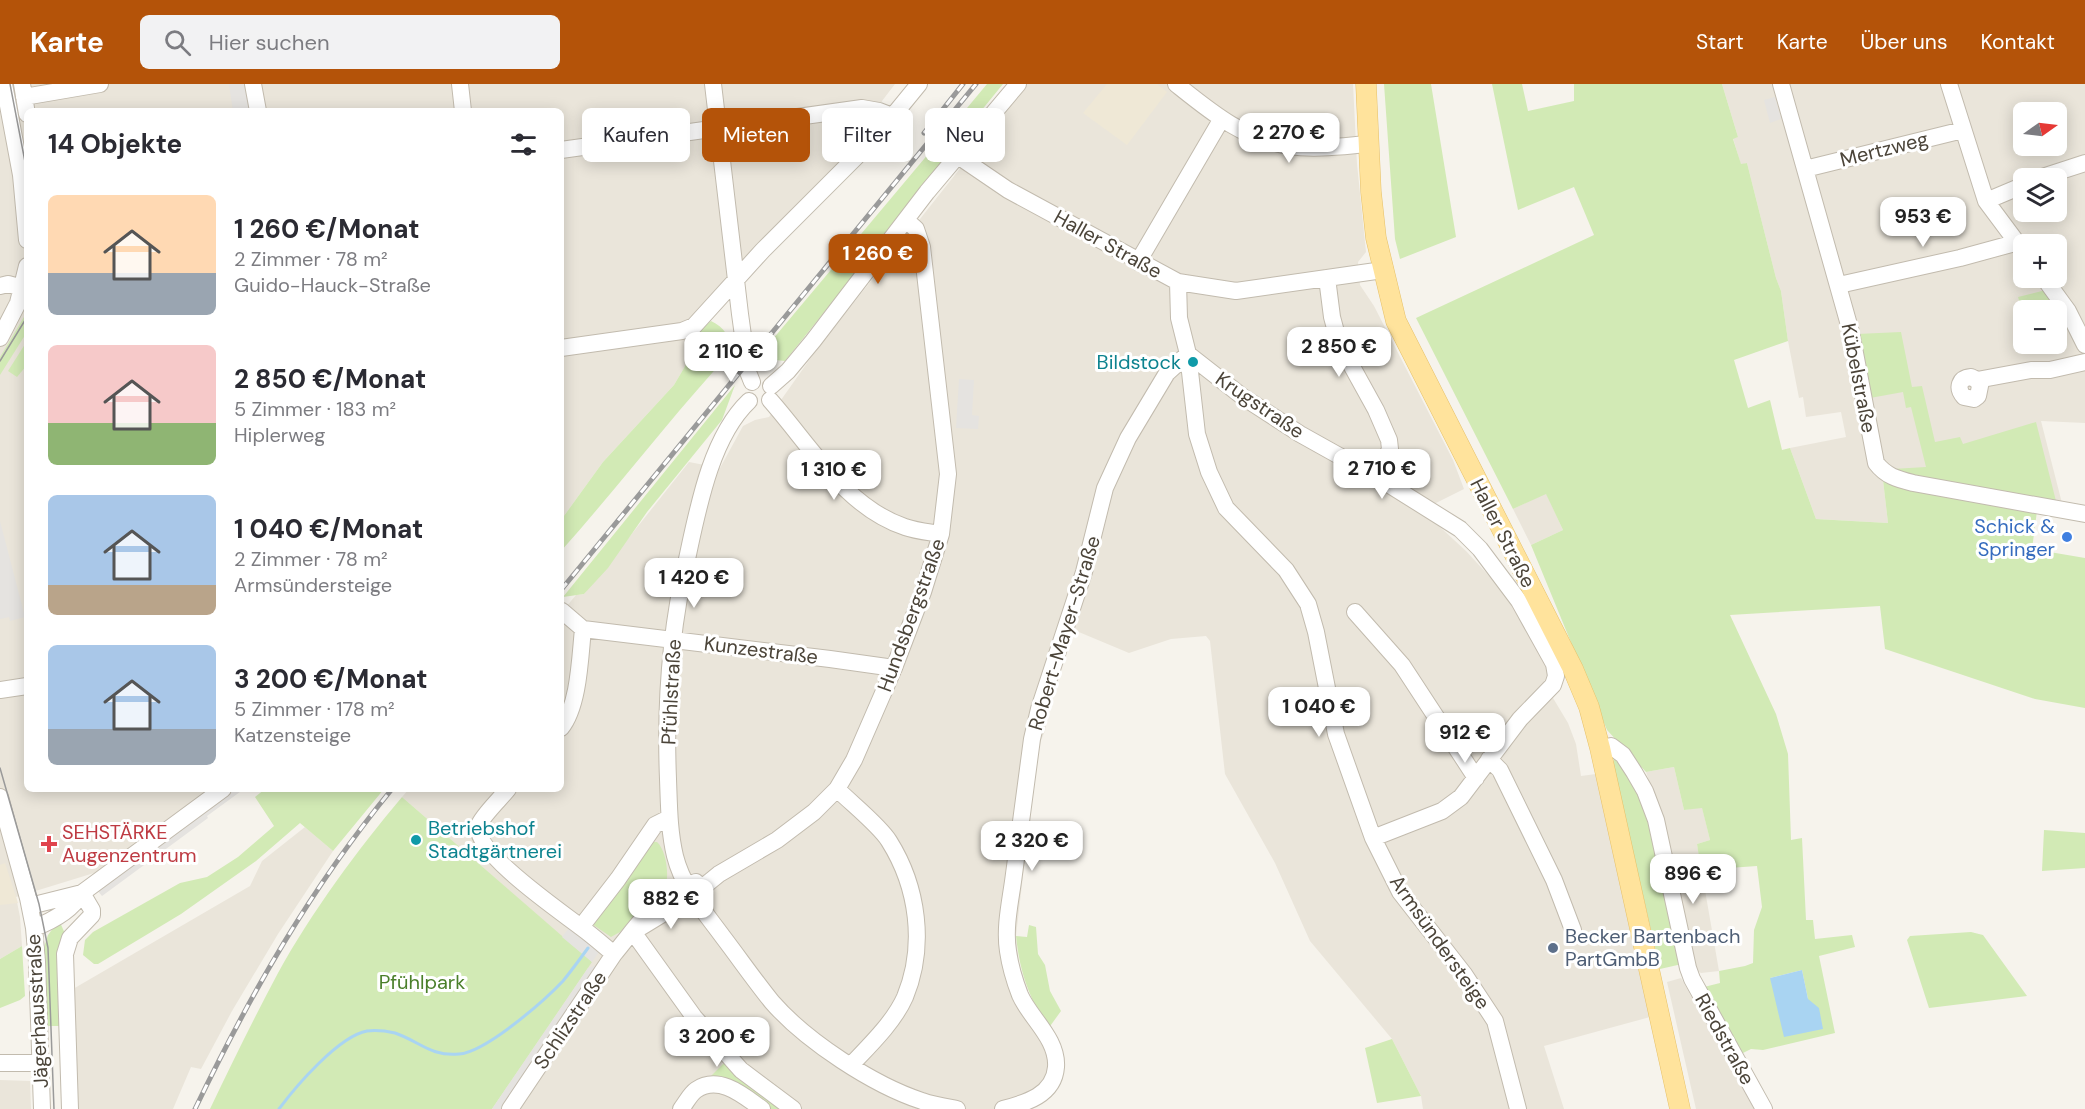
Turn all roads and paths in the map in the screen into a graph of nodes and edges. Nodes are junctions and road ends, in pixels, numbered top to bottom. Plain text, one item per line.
1 (4, 84) edge
2 (100, 84) edge
3 (253, 84) edge
4 (460, 84) edge
5 (713, 84) edge
6 (919, 84) edge
7 (1018, 84) edge
8 (1366, 84) edge
9 (1781, 84) edge
10 (1949, 84) edge
11 (1180, 85) edge
12 (23, 91) edge
13 (26, 108) edge
14 (257, 108) edge
15 (463, 108) edge
16 (716, 108) edge
17 (899, 108) edge
18 (998, 108) edge
19 (1221, 120) junction
20 (702, 130) edge
21 (1963, 130) junction
22 (1368, 144) junction
23 (564, 150) edge
24 (723, 162) edge
25 (851, 162) edge
26 (953, 162) edge
27 (967, 162) edge
28 (2085, 163) edge
29 (1804, 169) junction
30 (2067, 169) edge
31 (2013, 190) edge
32 (1986, 201) junction
33 (24, 208) edge
34 (906, 220) junction
35 (2013, 239) edge
36 (2013, 248) edge
37 (1138, 262) junction
38 (1383, 270) junction
39 (736, 278) junction
40 (1327, 278) junction
41 (24, 282) edge
42 (1178, 282) junction
43 (1839, 285) junction
44 (0, 286) edge
45 (23, 288) junction
46 (2051, 288) edge
47 (0, 338) edge
48 (2085, 345) edge
49 (564, 348) edge
50 (1188, 354) junction
51 (2085, 362) edge
52 (1977, 380) dead end
53 (752, 382) junction
54 (771, 393) junction
55 (749, 401) junction
56 (1377, 477) junction
57 (2085, 514) edge
58 (941, 534) junction
59 (1355, 612) dead end
60 (564, 613) edge
61 (583, 629) junction
62 (673, 640) junction
63 (894, 668) junction
64 (24, 686) edge
65 (0, 690) edge
66 (564, 723) edge
67 (1600, 747) junction
68 (1489, 759) junction
69 (1476, 778) junction
70 (837, 789) junction
71 (219, 792) edge
72 (505, 792) edge
73 (0, 797) edge
74 (669, 818) junction
75 (1373, 838) junction
76 (689, 891) junction
77 (82, 893) junction
78 (32, 916) junction
79 (581, 927) junction
80 (1573, 930) dead end
81 (633, 933) junction
82 (614, 954) junction
83 (0, 1063) edge
84 (40, 1063) junction
85 (851, 1065) junction
86 (42, 1109) edge
87 (70, 1109) edge
88 (510, 1109) edge
89 (681, 1109) edge
90 (762, 1109) edge
91 (792, 1109) edge
92 (957, 1109) edge
93 (1003, 1109) edge
94 (1518, 1109) edge
95 (1680, 1109) edge
96 (1764, 1109) edge

1 - 33 street
2 - 12 street
3 - 14 street
4 - 15 street
5 - 16 street
6 - 17 street
7 - 18 street
8 - 22 main road
9 - 29 street, Kübelstraße
10 - 21 street
11 - 19 street
12 - 13 street
19 - 22 street
19 - 37 street
20 - 23 street
21 - 29 street, Mertzweg
21 - 32 street
22 - 38 main road
24 - 39 street
25 - 39 street
26 - 34 street
27 - 37 street, Haller Straße
28 - 30 street
29 - 43 street, Kübelstraße
31 - 32 street
32 - 35 street
34 - 54 street
34 - 58 street, Hundsbergstraße
36 - 43 street
37 - 42 street, Haller Straße
38 - 40 street, Haller Straße
38 - 67 main road, Haller Straße
39 - 49 street
39 - 53 street
40 - 42 street, Haller Straße
40 - 56 street
41 - 45 street
42 - 50 street, Armsündersteige
43 - 57 street, Kübelstraße
44 - 45 street
45 - 47 street
46 - 48 street
50 - 56 street, Krugstraße
50 - 75 street, Armsündersteige
50 - 93 street, Robert-Mayer-Straße
51 - 52 street
53 - 54 street
53 - 55 street
54 - 55 street
54 - 58 street
55 - 62 street, Pfühlstraße
56 - 68 street, Krugstraße
58 - 63 street, Hundsbergstraße
59 - 69 street
60 - 61 street
61 - 62 street, Kunzestraße
61 - 66 street
62 - 63 street, Kunzestraße
62 - 74 street, Pfühlstraße
63 - 70 street, Hundsbergstraße
64 - 65 street
67 - 95 main road, Haller Straße
67 - 96 street, Riedstraße
68 - 69 street
68 - 80 street
69 - 75 street
70 - 76 street, Hundsbergstraße
70 - 85 street
71 - 77 street
72 - 79 street
73 - 78 street, Jägerhausstraße
74 - 76 street, Pfühlstraße
74 - 79 street
75 - 94 street, Armsündersteige
76 - 81 street, Schlizstraße
76 - 85 street
77 - 78 street
77 - 87 street, Jägerhausstraße
78 - 84 street, Jägerhausstraße
79 - 82 street
81 - 82 street, Schlizstraße
81 - 91 street
82 - 88 street, Schlizstraße
83 - 84 street
84 - 86 street, Jägerhausstraße
85 - 92 street
89 - 90 street

